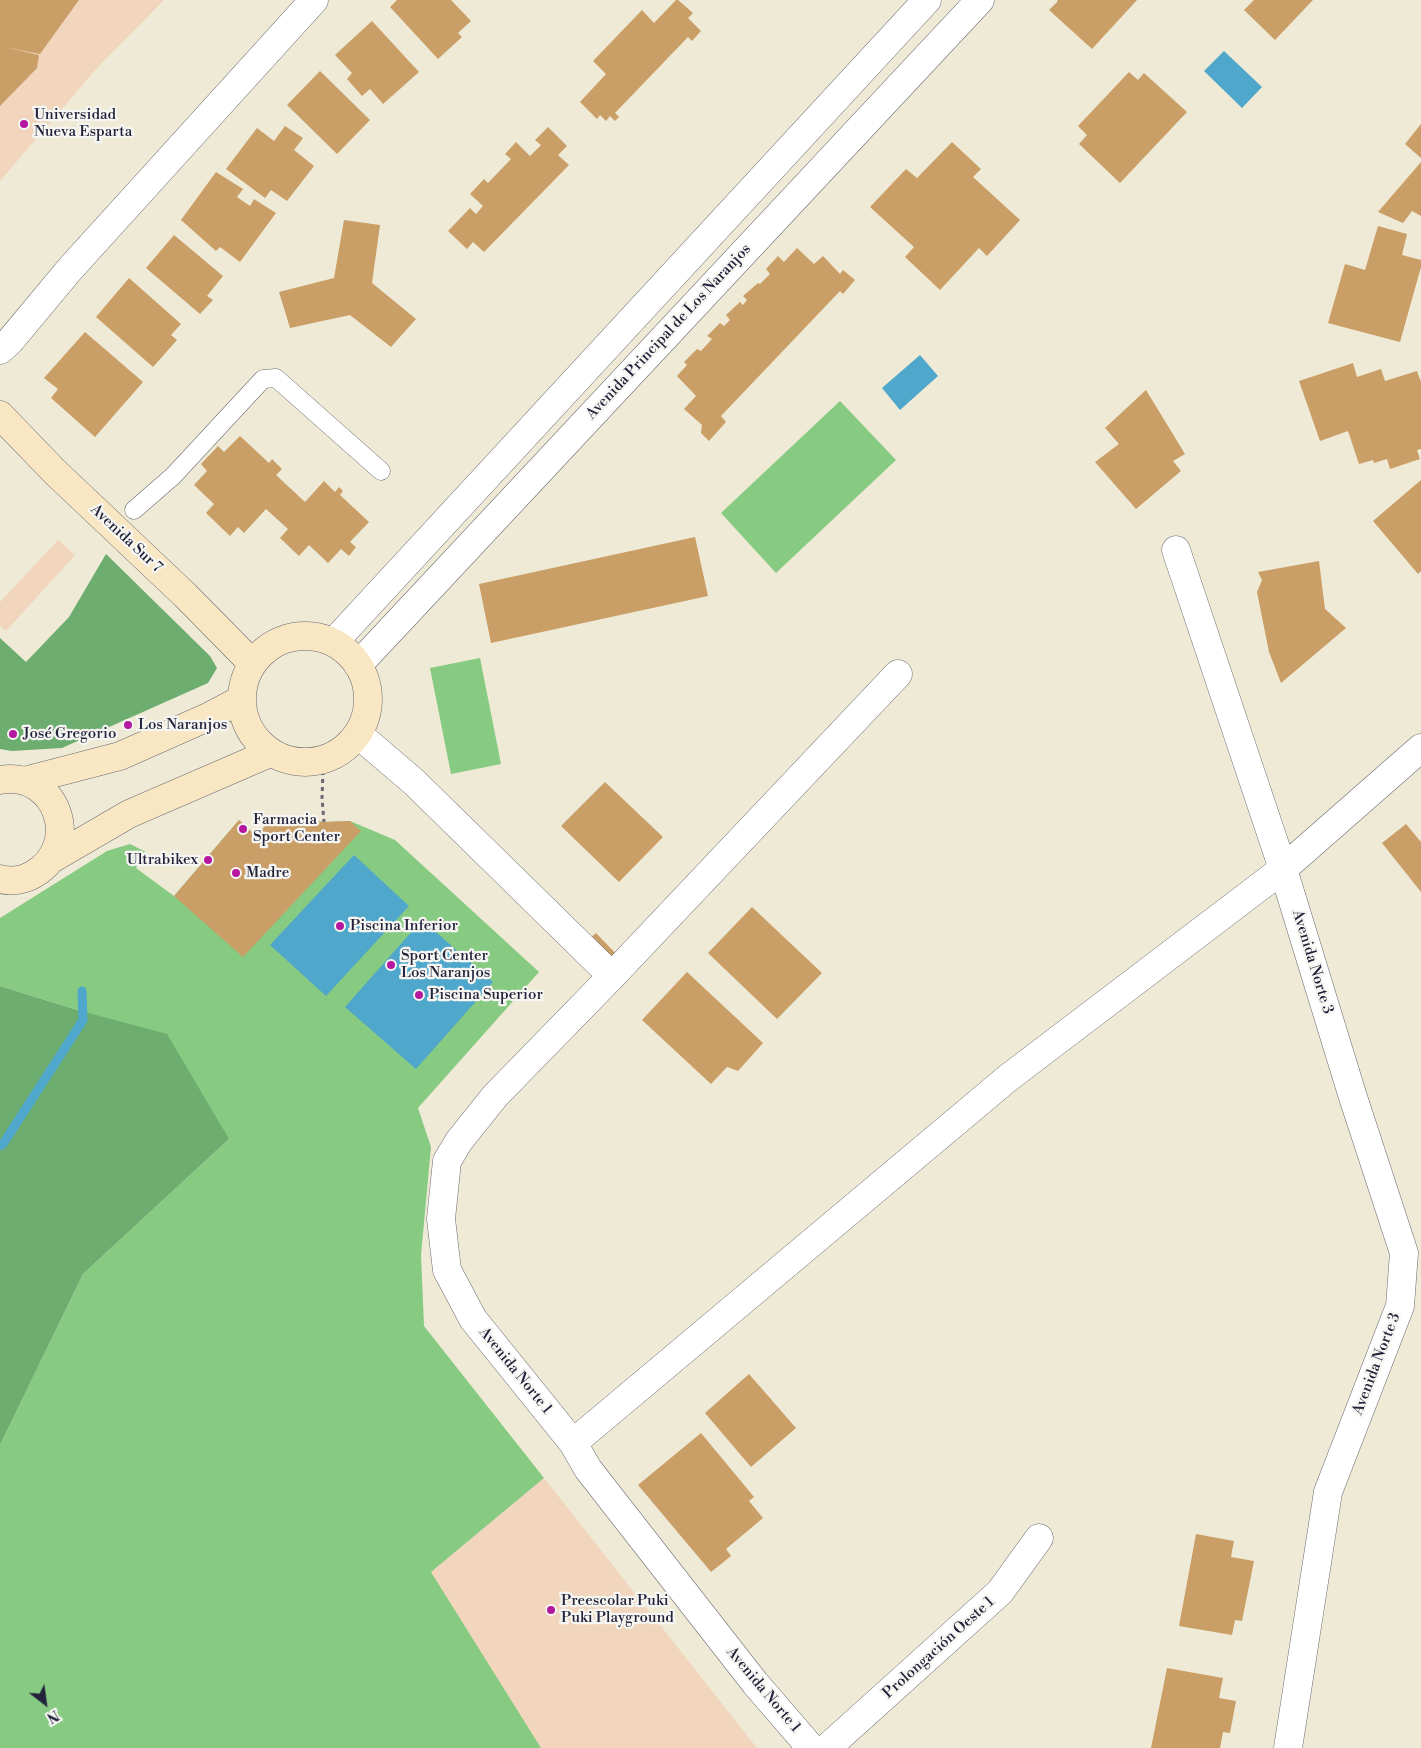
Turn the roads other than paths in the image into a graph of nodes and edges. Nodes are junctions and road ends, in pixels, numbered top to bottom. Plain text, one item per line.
1 (314, 0) edge
2 (927, 0) edge
3 (980, 0) edge
4 (0, 350) edge
5 (0, 415) edge
6 (381, 471) dead end
7 (134, 510) dead end
8 (1176, 550) dead end
9 (334, 642) junction
10 (252, 664) junction
11 (358, 665) junction
12 (898, 674) dead end
13 (240, 700) junction
14 (359, 735) junction
15 (1421, 748) edge
16 (270, 753) junction
17 (12, 780) edge
18 (50, 860) junction
19 (1283, 870) junction
20 (5, 882) edge
21 (612, 976) junction
22 (573, 1443) junction
23 (1039, 1538) dead end
24 (811, 1748) edge
25 (827, 1748) edge
26 (1288, 1748) edge

1 - 4 street
2 - 9 street
3 - 11 street, Avenida Principal de Los Naranjos
5 - 10 main road, Avenida Sur 7
6 - 7 lane
8 - 19 street, Avenida Norte 3
9 - 10 main road
9 - 11 main road
10 - 13 main road
11 - 14 main road
12 - 21 street, Avenida Norte 1
13 - 16 main road
13 - 17 main road
14 - 16 main road
14 - 21 street
15 - 19 street
16 - 18 main road
17 - 18 main road
18 - 20 main road
19 - 22 street
19 - 26 street, Avenida Norte 3
21 - 22 street, Avenida Norte 1
22 - 24 street, Avenida Norte 1
23 - 25 street, Prolongación Oeste 1

